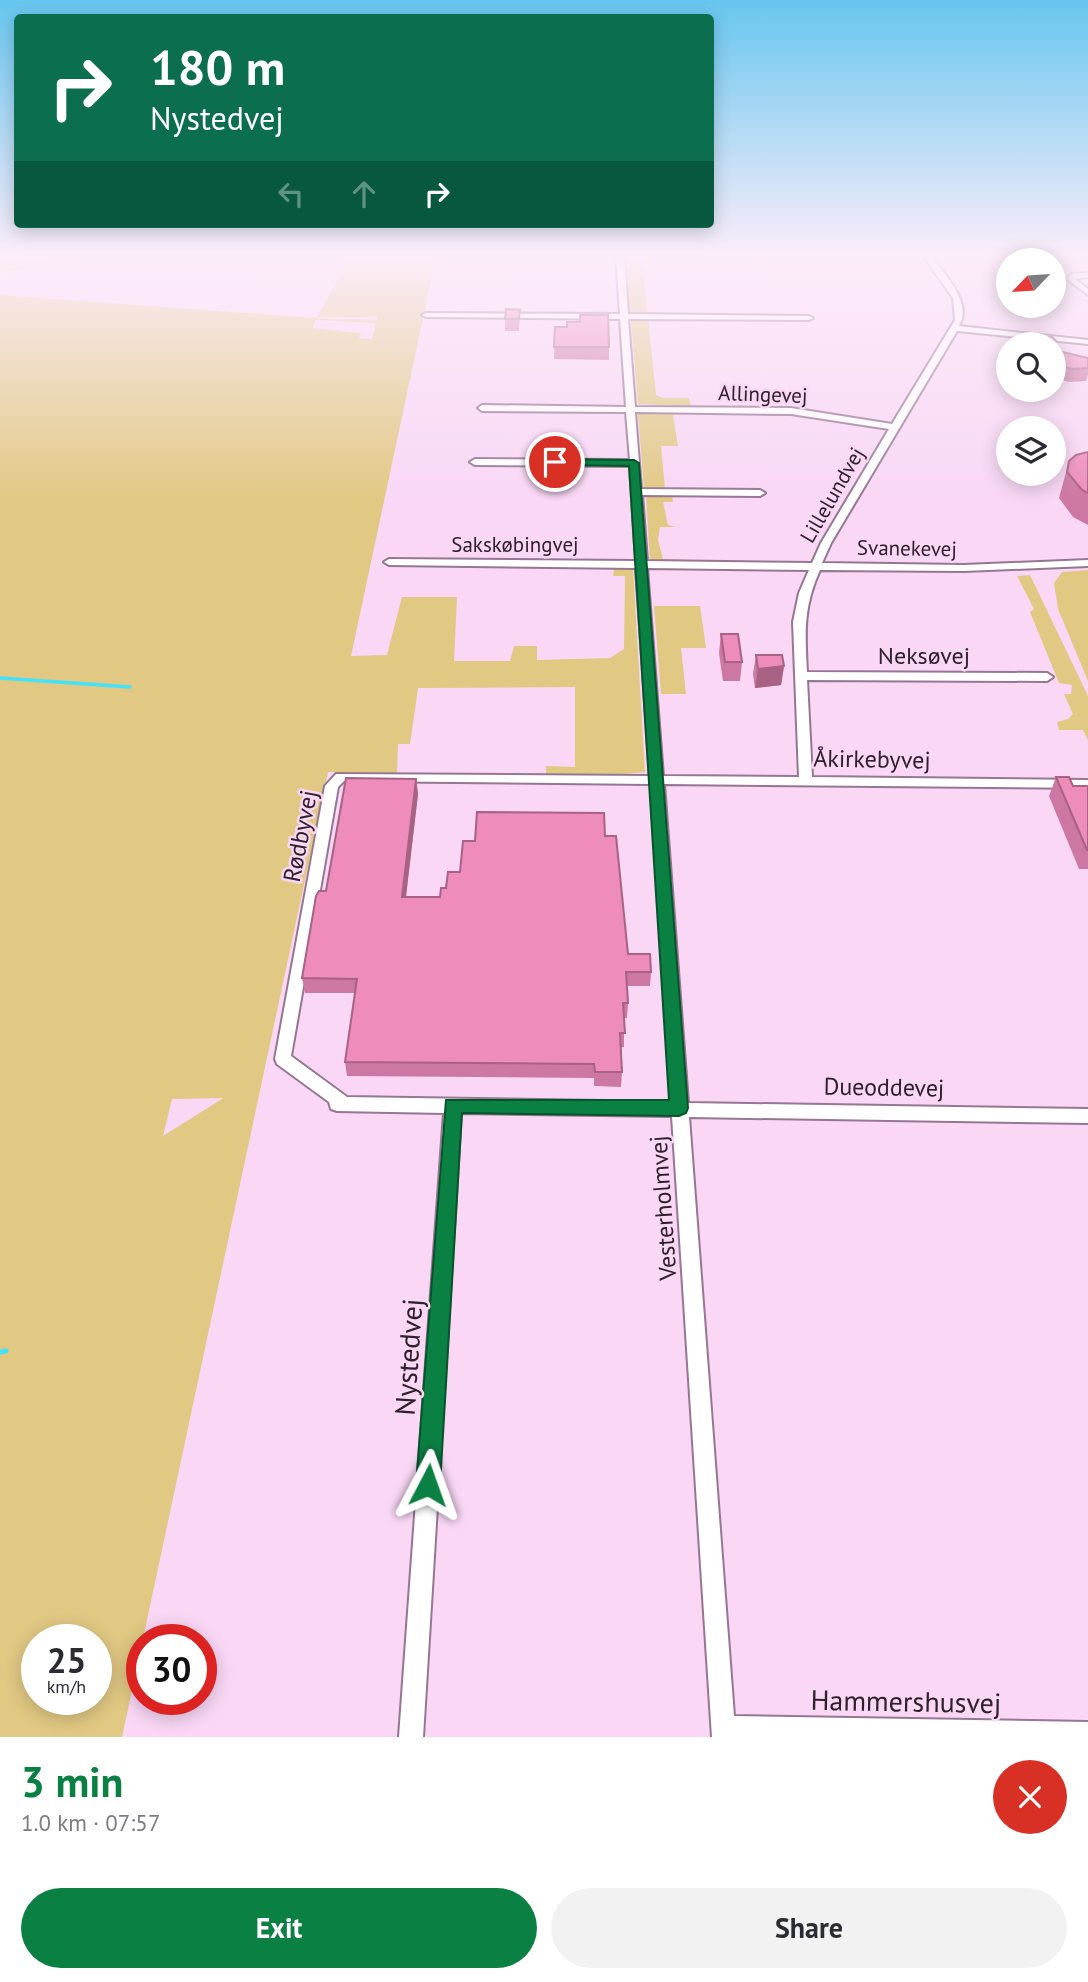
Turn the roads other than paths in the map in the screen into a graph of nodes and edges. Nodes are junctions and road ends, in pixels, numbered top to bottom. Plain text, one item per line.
1 (625, 338) edge
2 (949, 338) edge
3 (1051, 338) edge
4 (1088, 342) edge
5 (482, 408) dead end
6 (630, 409) junction
7 (894, 427) junction
8 (475, 462) dead end
9 (634, 463) junction
10 (636, 492) junction
11 (760, 494) dead end
12 (388, 562) dead end
13 (1088, 563) edge
14 (640, 564) junction
15 (814, 566) junction
16 (800, 676) junction
17 (1047, 677) dead end
18 (657, 780) junction
19 (806, 781) junction
20 (1088, 784) edge
21 (453, 1105) junction
22 (679, 1108) junction
23 (1088, 1116) edge
24 (724, 1732) edge
25 (1088, 1734) edge
26 (411, 1737) edge

1 - 6 street, Vesterholmvej
2 - 7 street, Lillelundvej
3 - 4 street
5 - 6 street, Allingevej
6 - 7 street, Allingevej
6 - 9 street, Vesterholmvej
7 - 15 street, Lillelundvej
8 - 9 street
9 - 10 street, Vesterholmvej
10 - 11 street
10 - 14 street, Vesterholmvej
12 - 14 street, Sakskøbingvej
13 - 15 street, Svanekevej
14 - 15 street, Svanekevej
14 - 18 street, Vesterholmvej
15 - 16 street, Lillelundvej
16 - 17 street, Neksøvej
16 - 19 street, Lillelundvej
18 - 19 street, Åkirkebyvej
18 - 21 street, Rødbyvej
18 - 22 street, Vesterholmvej
19 - 20 street, Åkirkebyvej
21 - 22 street
21 - 26 street, Nystedvej
22 - 23 street, Dueoddevej
22 - 24 street, Vesterholmvej
24 - 25 street, Hammershusvej

